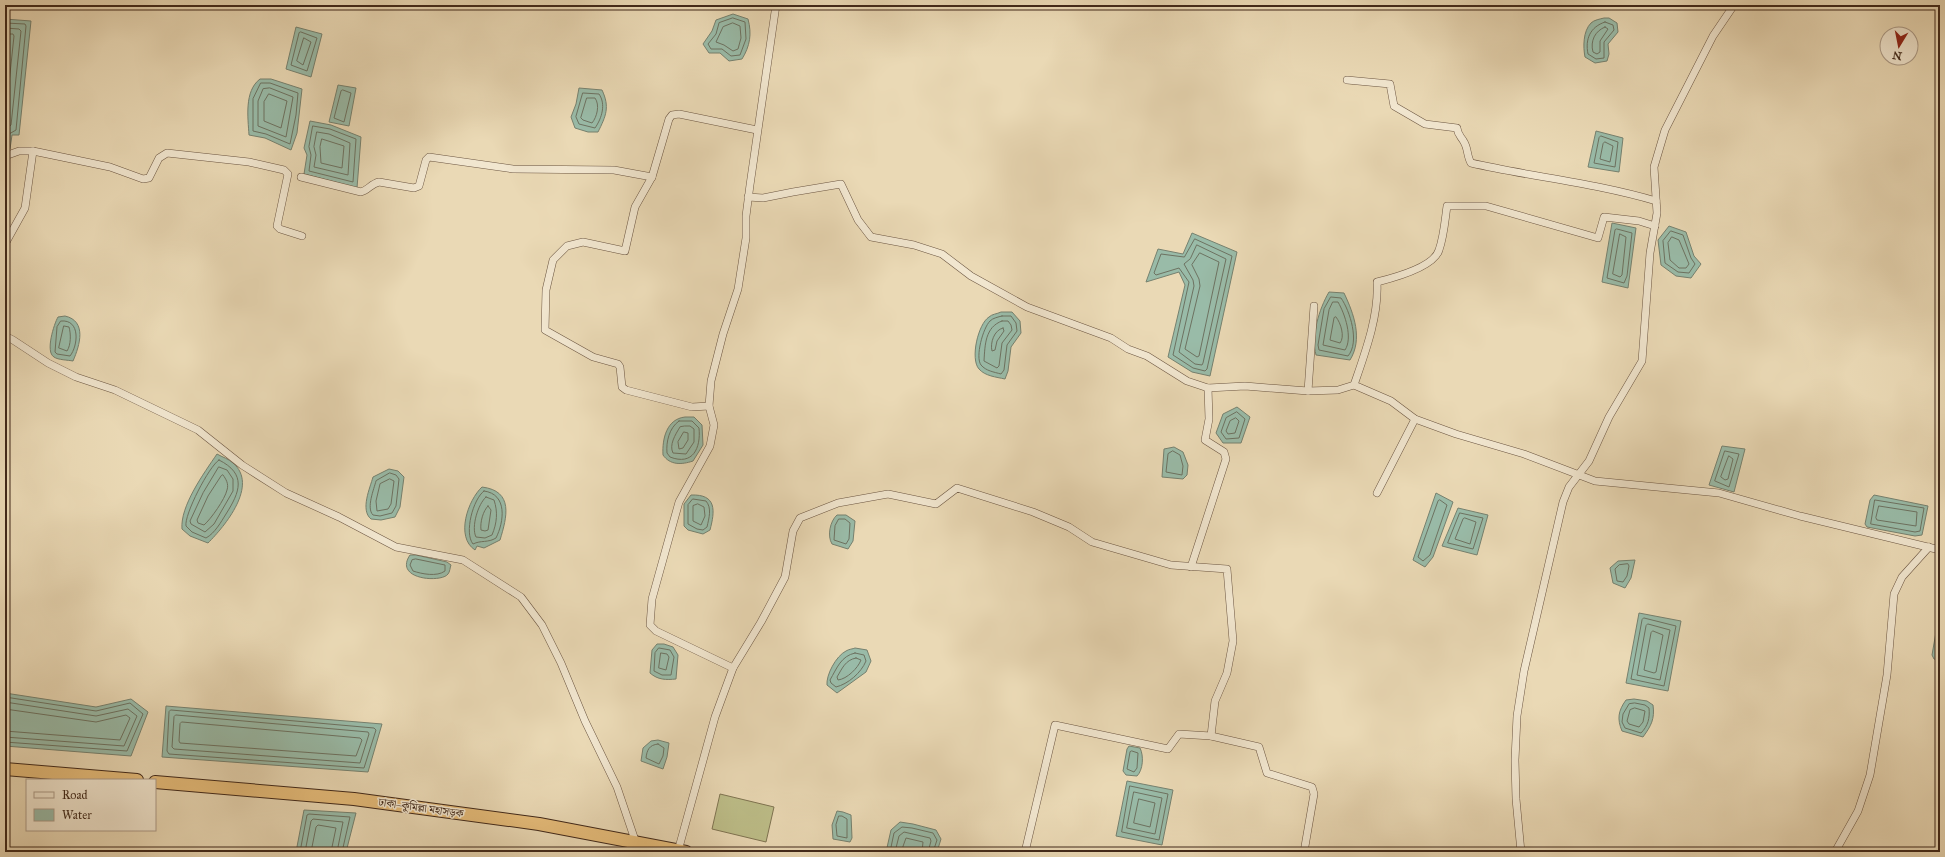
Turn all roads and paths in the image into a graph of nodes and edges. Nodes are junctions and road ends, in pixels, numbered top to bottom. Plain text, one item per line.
1 (776, 5) edge
2 (1734, 5) edge
3 (1348, 80) dead end
4 (757, 130) junction
5 (33, 151) junction
6 (5, 156) edge
7 (300, 177) dead end
8 (652, 178) junction
9 (748, 197) junction
10 (1656, 201) junction
11 (1655, 226) junction
12 (302, 236) dead end
13 (5, 244) edge
14 (1314, 306) dead end
15 (5, 336) edge
16 (1354, 385) junction
17 (1208, 388) junction
18 (1308, 392) junction
19 (709, 406) junction
20 (1415, 419) junction
21 (1580, 475) junction
22 (1377, 493) dead end
23 (1929, 547) junction
24 (1940, 550) edge
25 (1191, 567) junction
26 (733, 668) junction
27 (1211, 736) junction
28 (5, 769) edge
29 (125, 779) edge
30 (156, 782) edge
31 (636, 843) junction
32 (658, 849) edge
33 (681, 852) edge
34 (1025, 852) edge
35 (1304, 852) edge
36 (1521, 852) edge
37 (1835, 852) edge

1 - 4 street
2 - 10 street
3 - 10 street
4 - 8 street
4 - 9 street
5 - 6 street
5 - 12 street
5 - 13 street
7 - 8 street
8 - 19 street
9 - 17 street
9 - 19 street
10 - 11 street
11 - 16 street
11 - 21 street
14 - 18 street
15 - 31 street
16 - 18 street
16 - 20 street
17 - 18 street
17 - 25 street
19 - 26 street
20 - 21 street
20 - 22 street
21 - 23 street
21 - 36 street
23 - 24 street
23 - 37 street
25 - 26 street
25 - 27 street
26 - 33 street
27 - 34 street
27 - 35 street
28 - 29 highway
30 - 31 highway, ঢাকা–কুমিল্লা মহাসড়ক
31 - 32 highway, ঢাকা–কুমিল্লা মহাসড়ক
32 - 33 highway, ঢাকা–কুমিল্লা মহাসড়ক

